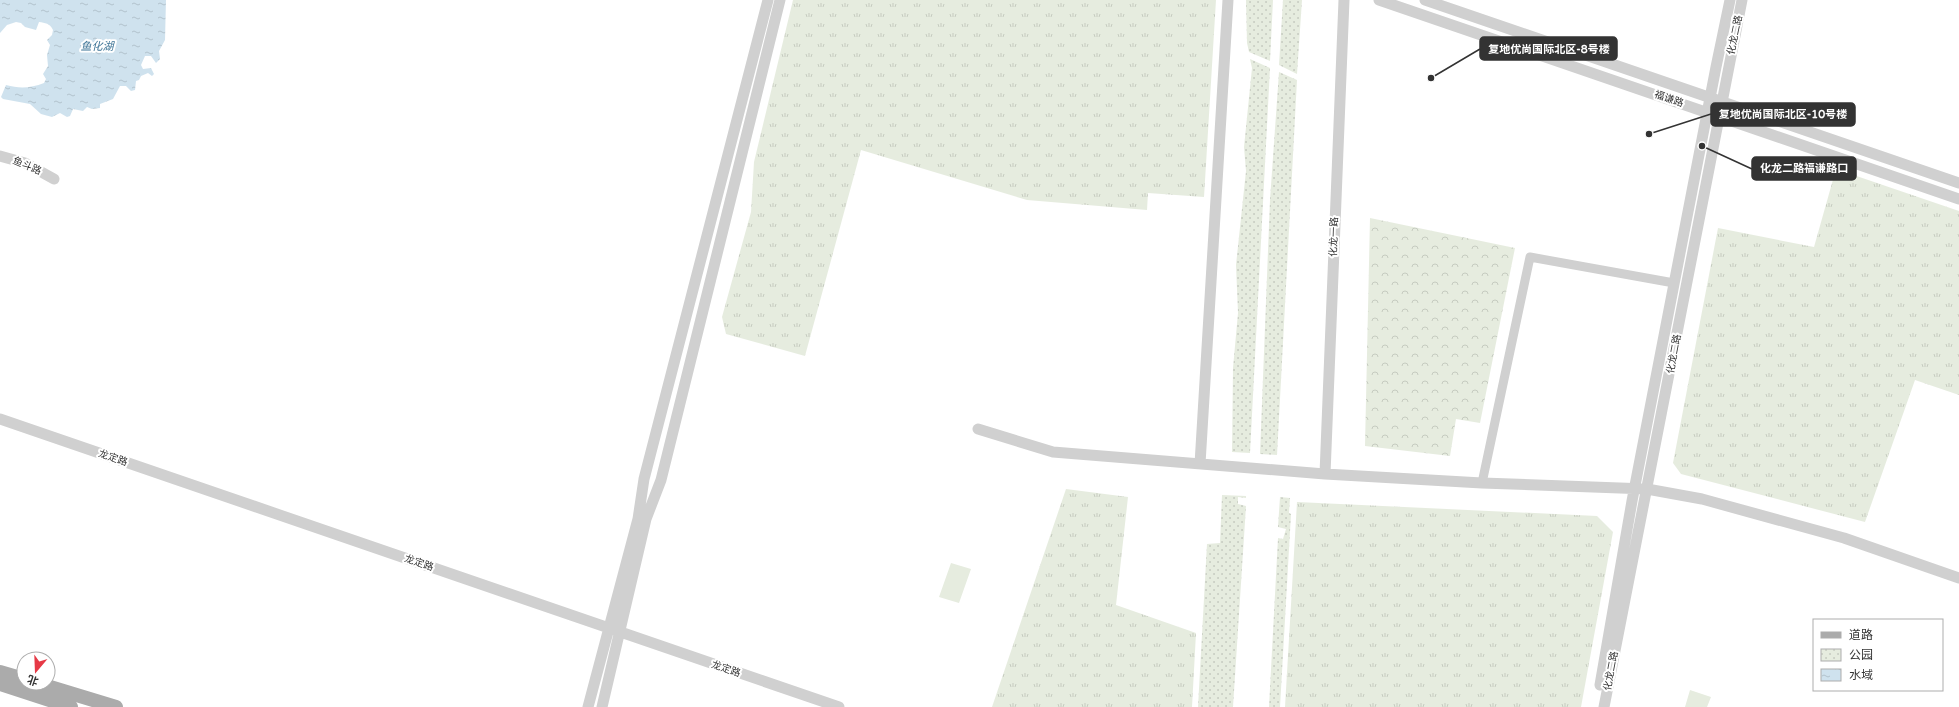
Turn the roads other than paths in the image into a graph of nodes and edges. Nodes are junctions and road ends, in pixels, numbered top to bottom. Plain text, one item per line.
1 (768, 0) edge
2 (780, 0) edge
3 (1228, 0) edge
4 (1344, 0) edge
5 (1379, 0) edge
6 (1425, 0) edge
7 (1730, 0) edge
8 (1742, 0) edge
9 (1710, 98) junction
10 (1722, 101) junction
11 (1708, 113) junction
12 (1719, 116) junction
13 (0, 156) edge
14 (54, 178) dead end
15 (1959, 183) edge
16 (1959, 199) edge
17 (1674, 283) junction
18 (0, 419) edge
19 (978, 429) dead end
20 (1200, 464) junction
21 (1325, 474) junction
22 (1482, 483) junction
23 (1635, 489) junction
24 (1647, 489) junction
25 (1959, 578) edge
26 (614, 631) junction
27 (0, 672) edge
28 (16, 677) edge
29 (0, 684) edge
30 (56, 689) edge
31 (71, 707) edge
32 (116, 707) edge
33 (588, 707) edge
34 (602, 707) edge
35 (839, 707) edge
36 (1597, 707) edge
37 (1604, 707) edge

1 - 26 street
2 - 26 street
3 - 20 street
4 - 21 street, 化龙一路
5 - 11 street, 福谦路
6 - 9 street, 福谦路
7 - 9 street, 化龙二路
8 - 10 street, 化龙二路
9 - 10 street, 福谦路
9 - 11 street, 化龙二路
10 - 12 street, 化龙二路
10 - 15 street, 福谦路
11 - 12 street, 福谦路
11 - 17 street, 化龙二路
12 - 16 street, 福谦路
12 - 24 street, 化龙二路
13 - 14 street, 鱼斗路
17 - 22 street
17 - 23 street, 化龙二路
18 - 26 street, 龙定路
19 - 20 street
20 - 21 street
21 - 22 street
22 - 23 street
23 - 24 street
23 - 36 street, 化龙二路
24 - 25 street
24 - 37 street, 化龙二路
26 - 33 street
26 - 34 street
26 - 35 street, 龙定路
27 - 28 main road
29 - 31 main road
30 - 32 main road

